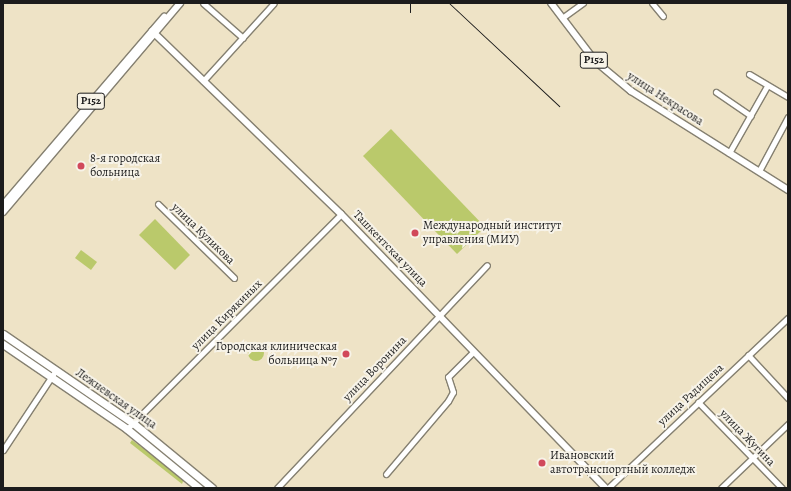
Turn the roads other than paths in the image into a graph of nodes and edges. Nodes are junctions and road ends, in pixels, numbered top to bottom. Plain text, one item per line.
1 (175, 3) edge
2 (180, 3) edge
3 (203, 3) edge
4 (274, 3) edge
5 (550, 3) edge
6 (583, 3) edge
7 (652, 3) edge
8 (663, 16) dead end
9 (562, 18) junction
10 (152, 34) junction
11 (244, 38) junction
12 (749, 74) dead end
13 (202, 82) junction
14 (767, 86) junction
15 (716, 92) dead end
16 (788, 97) edge
17 (751, 116) junction
18 (788, 117) edge
19 (729, 153) junction
20 (759, 171) junction
21 (788, 190) edge
22 (158, 204) dead end
23 (3, 205) edge
24 (3, 212) edge
25 (340, 215) junction
26 (487, 264) dead end
27 (234, 278) dead end
28 (439, 316) junction
29 (788, 318) edge
30 (3, 334) edge
31 (3, 344) edge
32 (473, 352) junction
33 (748, 355) junction
34 (56, 370) junction
35 (52, 377) junction
36 (788, 398) edge
37 (698, 402) junction
38 (133, 423) junction
39 (788, 424) edge
40 (127, 429) junction
41 (3, 450) edge
42 (753, 458) junction
43 (386, 474) dead end
44 (199, 488) edge
45 (212, 488) edge
46 (277, 488) edge
47 (602, 488) edge
48 (607, 488) edge
49 (721, 488) edge
50 (782, 488) edge

1 - 10 main road, Р152
2 - 10 main road, Р152
3 - 11 street
4 - 11 street
5 - 9 main road, улица Некрасова / Р152
6 - 9 street
7 - 8 street
9 - 19 main road, улица Некрасова / Р152
10 - 13 main road, Ташкентская улица
10 - 23 main road, Р152
10 - 24 main road, Р152
11 - 13 street
12 - 14 street
13 - 25 main road, Ташкентская улица
14 - 16 street
14 - 17 street
15 - 17 street
17 - 19 street
18 - 20 street
19 - 20 main road, улица Некрасова / Р152
20 - 21 main road, улица Некрасова / Р152
22 - 27 street, улица Куликова
25 - 28 main road, Ташкентская улица
25 - 38 street, улица Кирякиных
26 - 28 street, улица Воронина
28 - 32 main road, Ташкентская улица
28 - 46 street, улица Воронина
29 - 33 street, улица Радищева
30 - 34 highway, Лежневская улица
31 - 35 highway, Лежневская улица
32 - 43 street
32 - 47 main road, Ташкентская улица
32 - 48 main road, Ташкентская улица
33 - 36 street
33 - 37 street, улица Радищева
34 - 35 street
34 - 38 highway, Лежневская улица
35 - 40 highway, Лежневская улица
35 - 41 street
37 - 42 street, улица Жугина
37 - 48 street, улица Радищева
38 - 40 street, улица Кирякиных
38 - 45 highway, Лежневская улица
39 - 42 street
40 - 44 highway, Лежневская улица
42 - 49 street
42 - 50 street, улица Жугина

